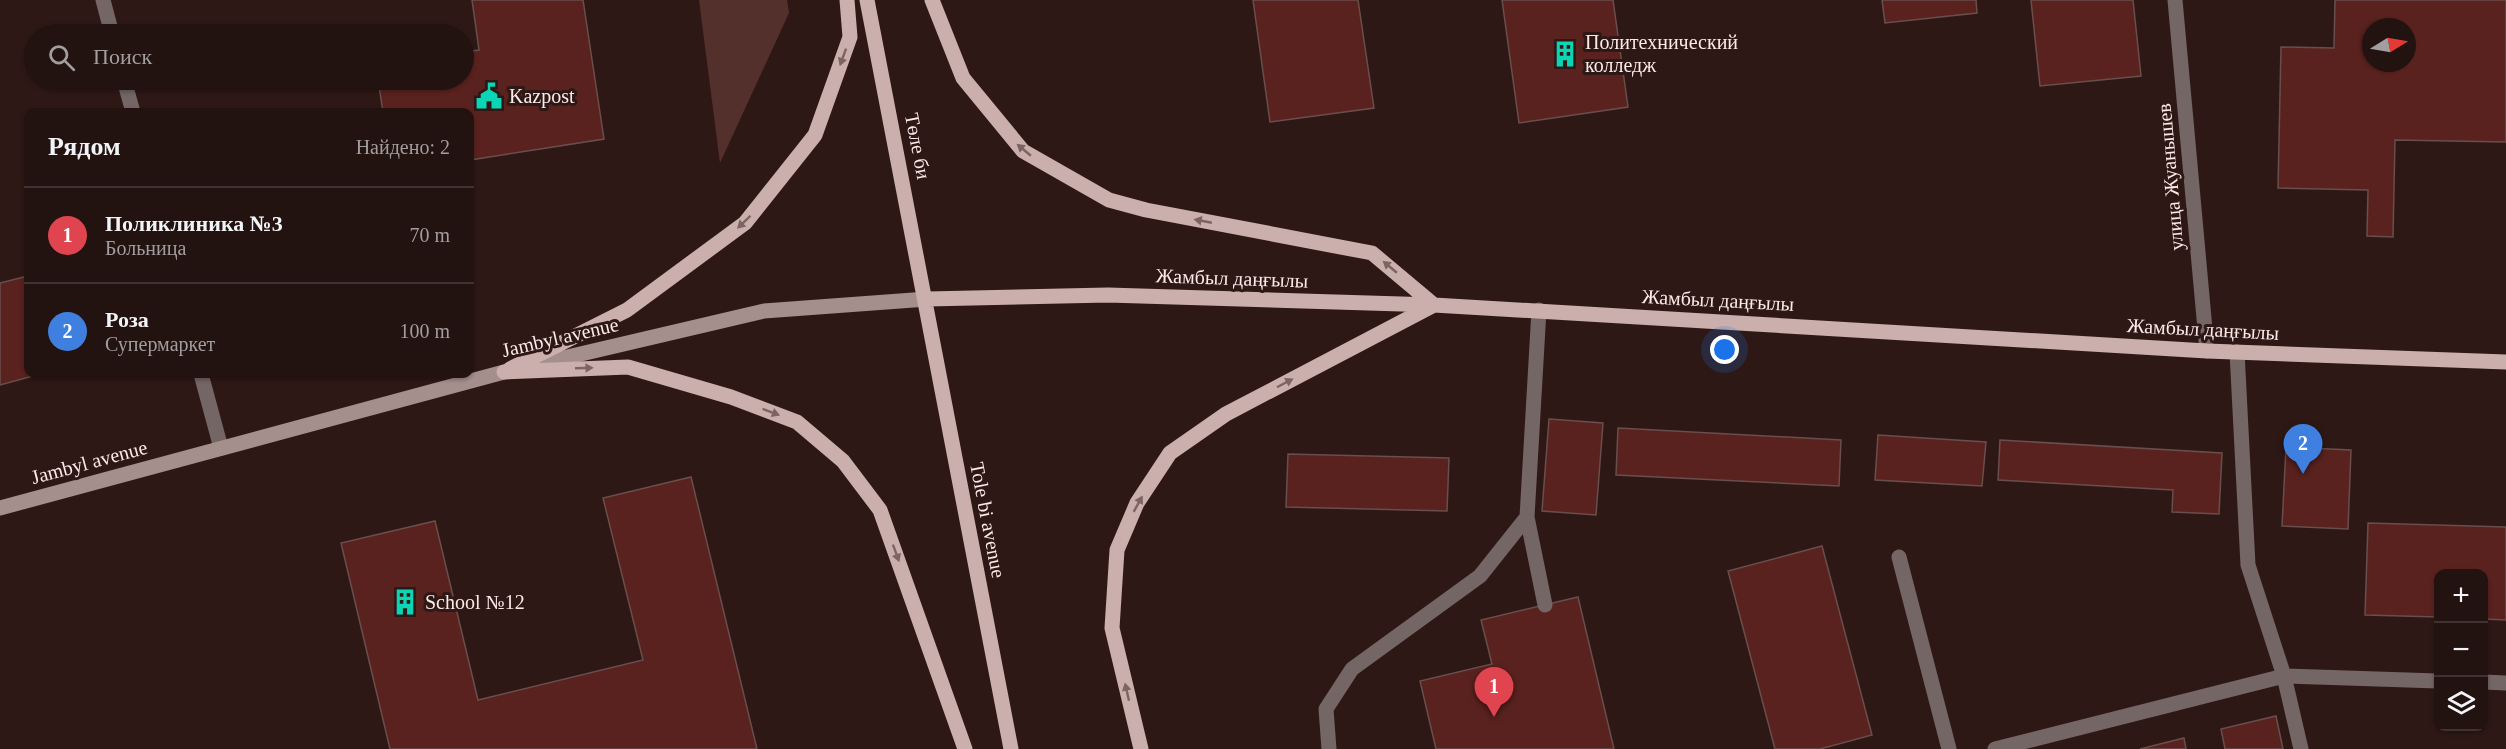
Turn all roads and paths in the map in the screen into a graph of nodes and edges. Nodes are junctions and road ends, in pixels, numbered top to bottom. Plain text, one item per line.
1 (103, 0) edge
2 (848, 0) edge
3 (867, 0) edge
4 (932, 0) edge
5 (2175, 0) edge
6 (109, 24) edge
7 (127, 90) edge
8 (132, 108) edge
9 (927, 299) junction
10 (1434, 305) junction
11 (1539, 310) junction
12 (2207, 351) junction
13 (2237, 352) junction
14 (2506, 362) edge
15 (504, 372) junction
16 (202, 378) edge
17 (221, 448) junction
18 (0, 508) edge
19 (1527, 517) junction
20 (1899, 557) dead end
21 (1545, 605) dead end
22 (2284, 676) junction
23 (2434, 681) edge
24 (2488, 682) edge
25 (2506, 683) edge
26 (965, 749) edge
27 (1011, 749) edge
28 (1141, 749) edge
29 (1329, 749) edge
30 (1949, 749) edge
31 (1995, 749) edge
32 (2301, 749) edge

1 - 6 street
2 -> 15 main road
3 - 9 main road, Төле би
10 -> 4 main road
5 - 12 street, улица Жуанышев
7 - 8 street
9 - 10 main road, Жамбыл даңғылы
9 - 15 main road, Jambyl avenue
9 - 27 main road, Tole bi avenue
10 - 11 main road, Жамбыл даңғылы
28 -> 10 main road
11 - 12 main road, Жамбыл даңғылы
11 - 19 street
12 - 13 main road, Жамбыл даңғылы
13 - 14 main road, Жамбыл даңғылы
13 - 22 street
15 - 17 main road, Jambyl avenue
15 -> 26 main road
16 - 17 street
17 - 18 main road, Jambyl avenue
19 - 21 street
19 - 29 street
20 - 30 street
22 - 23 street
22 - 31 street
22 - 32 street
24 - 25 street

